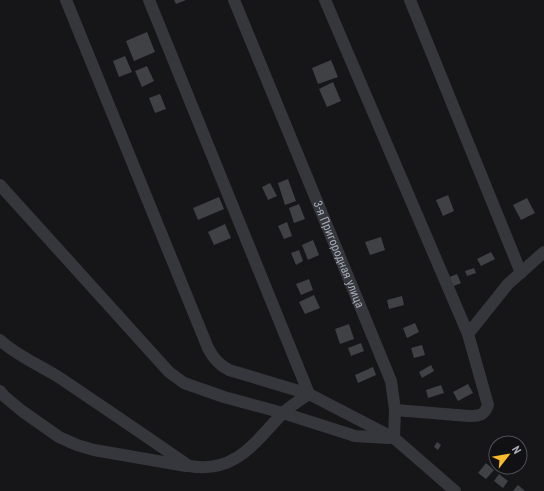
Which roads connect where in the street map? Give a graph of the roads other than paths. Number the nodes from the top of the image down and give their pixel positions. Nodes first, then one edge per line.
1 (66, 0) edge
2 (149, 0) edge
3 (234, 0) edge
4 (325, 0) edge
5 (410, 0) edge
6 (0, 185) edge
7 (544, 252) edge
8 (521, 273) junction
9 (468, 334) junction
10 (0, 340) edge
11 (0, 391) edge
12 (309, 394) junction
13 (395, 410) junction
14 (283, 413) junction
15 (394, 438) junction
16 (189, 466) junction
17 (455, 491) edge

1 - 12 street
2 - 12 street
3 - 13 street, 3-я Пригородная улица
4 - 9 street
5 - 8 street
6 - 14 street
7 - 8 street
8 - 9 street
9 - 13 street
10 - 16 street
11 - 16 street
12 - 14 street
12 - 15 street
13 - 15 street, 3-я Пригородная улица
14 - 15 street
14 - 16 street
15 - 17 street

